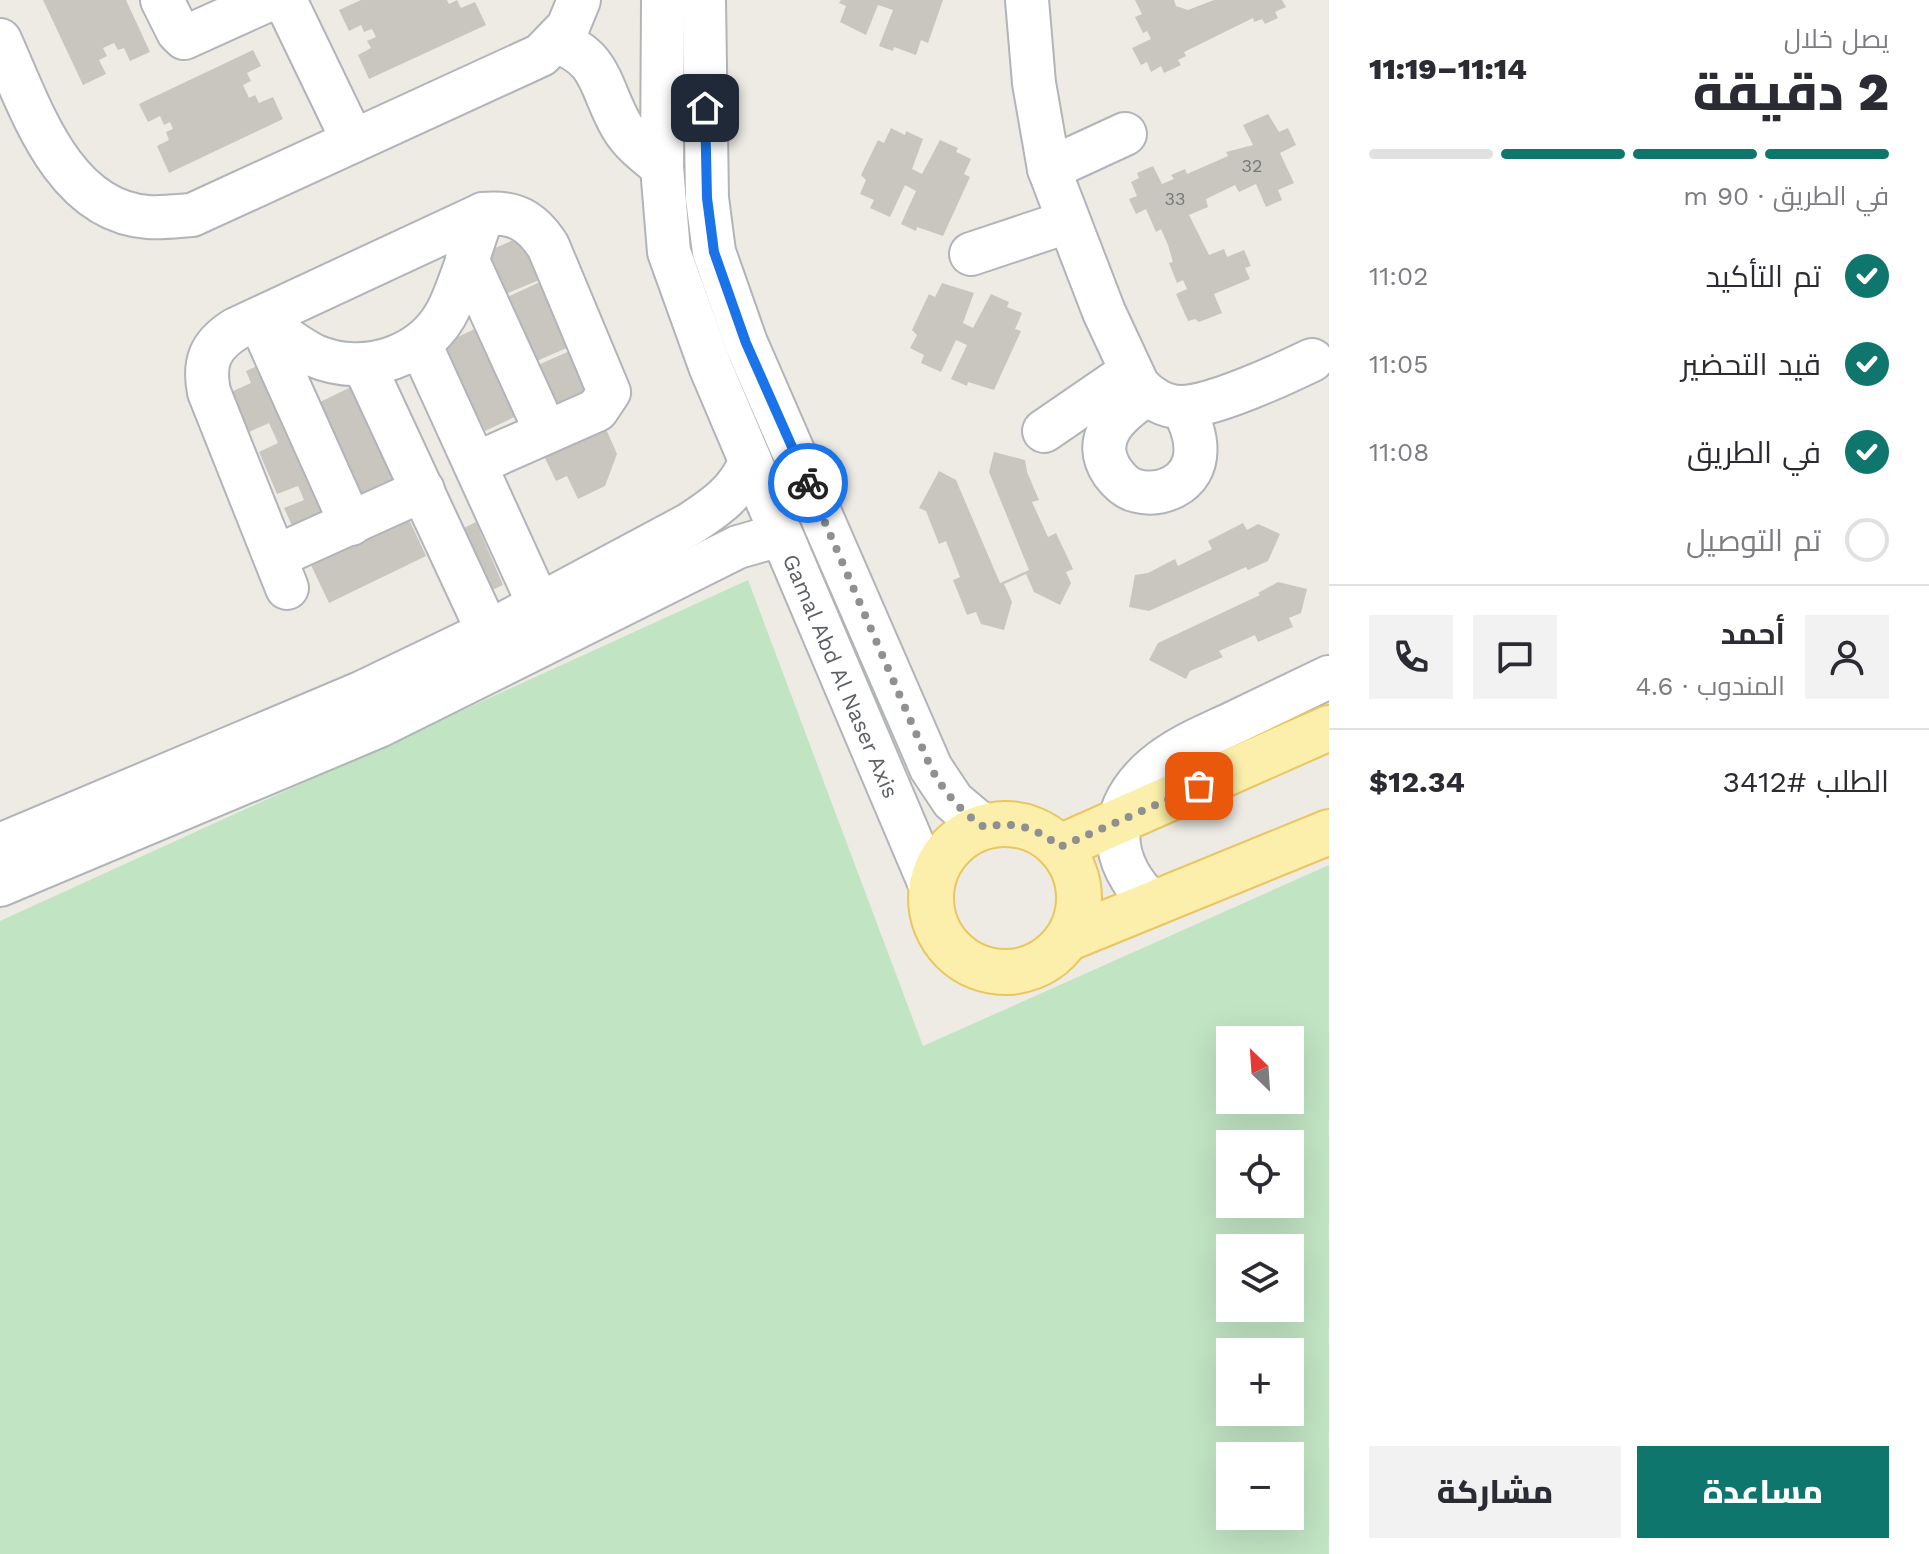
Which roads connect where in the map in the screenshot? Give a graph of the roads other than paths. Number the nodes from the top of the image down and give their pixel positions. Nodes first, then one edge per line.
1 (162, 0) edge
2 (268, 0) edge
3 (285, 0) edge
4 (663, 0) edge
5 (704, 0) edge
6 (1027, 0) edge
7 (577, 13) edge
8 (0, 40) edge
9 (1125, 134) dead end
10 (353, 141) junction
11 (662, 167) junction
12 (1049, 169) junction
13 (483, 214) junction
14 (1067, 222) junction
15 (971, 254) dead end
16 (467, 259) junction
17 (259, 319) junction
18 (420, 344) junction
19 (1312, 360) dead end
20 (364, 365) junction
21 (1153, 391) junction
22 (1044, 431) dead end
23 (546, 432) junction
24 (750, 462) junction
25 (475, 464) junction
26 (423, 490) junction
27 (351, 524) junction
28 (783, 540) junction
29 (539, 605) junction
30 (488, 632) junction
31 (1329, 677) edge
32 (1329, 728) edge
33 (1118, 822) junction
34 (984, 827) junction
35 (1329, 832) edge
36 (0, 845) edge
37 (1060, 847) junction
38 (0, 885) edge
39 (931, 887) junction
40 (1153, 904) junction
41 (1067, 939) junction

1 - 2 street
3 - 10 street
4 - 11 street, Gamal Abd Al Naser Axis
5 - 34 street, Gamal Abd Al Naser Axis
6 - 12 street
7 - 10 street
7 - 11 street
8 - 10 street
9 - 12 street
11 - 24 street, Gamal Abd Al Naser Axis
12 - 14 street
13 - 16 street
13 - 17 street
13 - 23 street
14 - 15 street
14 - 21 street
16 - 18 street
16 - 23 street
17 - 20 street
17 - 27 street
17 - 27 street
18 - 20 street
18 - 25 street
19 - 21 street
20 - 26 street
21 - 22 street
23 - 25 street
24 - 28 street, Gamal Abd Al Naser Axis
24 - 29 street
25 - 29 street
26 - 27 street
26 - 30 street
28 - 38 street
28 - 39 street, Gamal Abd Al Naser Axis
29 - 30 street
30 - 36 street
31 - 33 street
32 - 33 main road
33 - 37 main road
33 - 40 street
34 - 37 main road
34 - 39 main road
35 - 40 main road
37 - 41 main road
39 - 41 main road
40 - 41 main road

